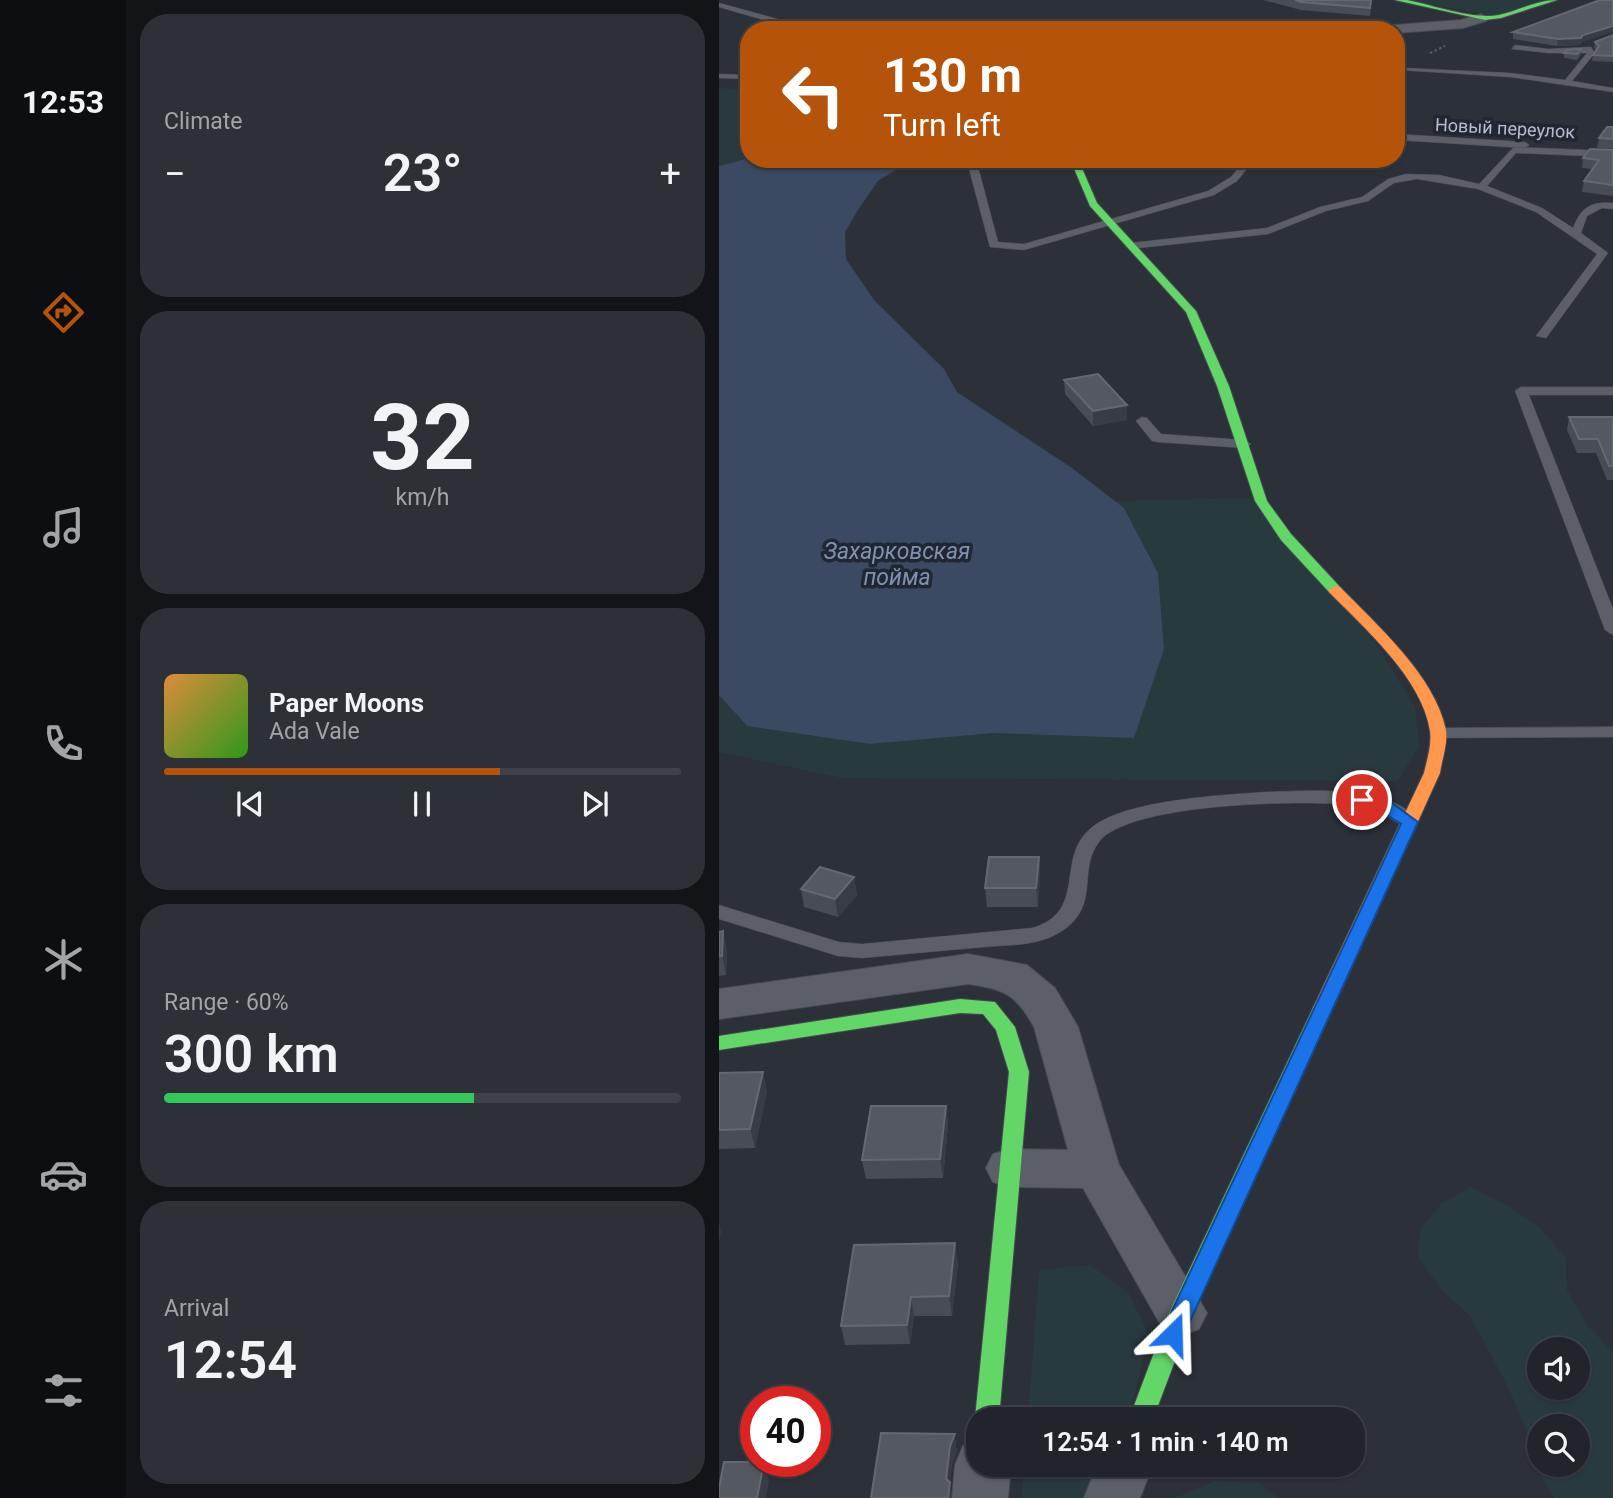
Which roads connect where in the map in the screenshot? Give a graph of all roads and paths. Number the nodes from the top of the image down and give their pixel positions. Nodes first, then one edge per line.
1 (1398, 0) edge
2 (1554, 0) edge
3 (719, 2) edge
4 (1481, 18) junction
5 (779, 21) edge
6 (1405, 28) edge
7 (1515, 47) dead end
8 (1405, 70) edge
9 (719, 76) edge
10 (740, 77) edge
11 (1567, 83) junction
12 (1613, 90) edge
13 (1405, 138) edge
14 (1613, 152) edge
15 (974, 168) edge
16 (1078, 168) edge
17 (1243, 168) edge
18 (1481, 187) junction
19 (1613, 206) edge
20 (1109, 223) junction
21 (1576, 233) junction
22 (1130, 246) junction
23 (1541, 335) dead end
24 (1613, 391) edge
25 (1142, 421) dead end
26 (1244, 444) junction
27 (1613, 630) edge
28 (1439, 733) junction
29 (1613, 733) edge
30 (1410, 822) junction
31 (719, 912) edge
32 (719, 1004) edge
33 (719, 1043) edge
34 (1010, 1167) junction
35 (1097, 1169) junction
36 (1181, 1313) junction
37 (988, 1407) edge
38 (1146, 1407) edge
39 (982, 1477) edge
40 (1120, 1477) edge
41 (980, 1498) edge
42 (1112, 1498) edge

1 - 4 street
2 - 4 street
3 - 5 lane
4 - 6 street
7 - 11 lane
8 - 11 lane
9 - 10 lane
11 - 12 lane
13 - 14 lane, Новый переулок
14 - 18 lane
15 - 20 lane
16 - 20 street
17 - 20 lane
18 - 21 lane
18 - 22 lane
19 - 21 lane
20 - 22 street
21 - 23 lane
22 - 26 street
24 - 27 lane
25 - 26 lane
26 - 28 street
28 - 29 lane
28 - 30 street
30 - 31 lane
30 - 36 street
32 - 35 street
33 - 34 street
34 - 35 street
34 - 37 street
35 - 36 street
36 - 38 street
39 - 41 street
40 - 42 street

